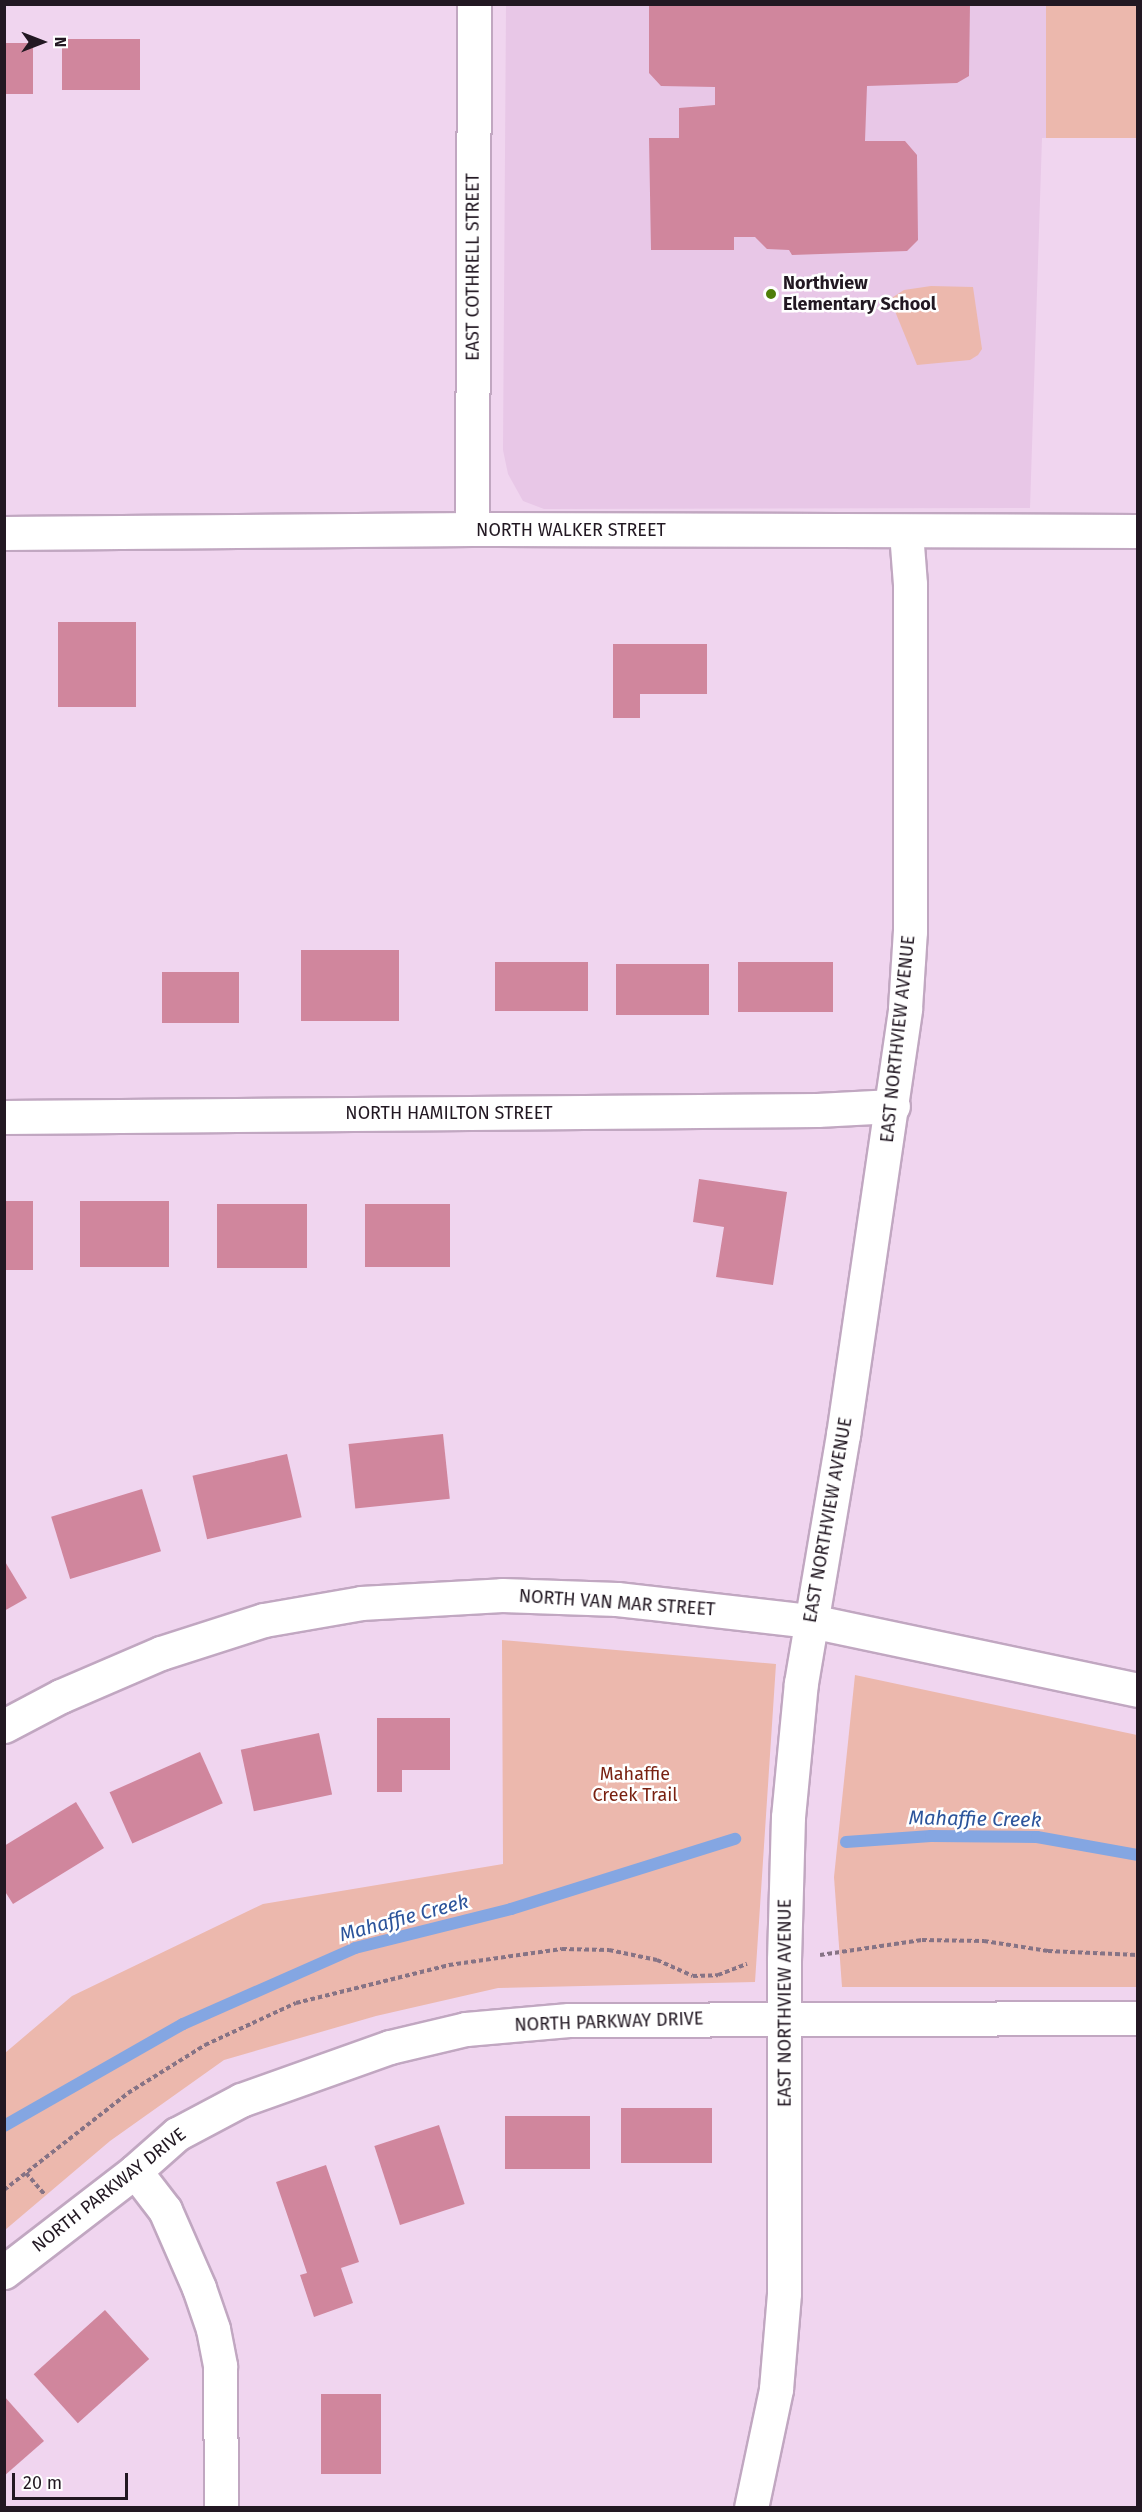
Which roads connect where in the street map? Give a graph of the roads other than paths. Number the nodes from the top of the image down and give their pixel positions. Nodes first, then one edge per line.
1 (474, 4) edge
2 (472, 529) junction
3 (1137, 531) edge
4 (906, 532) junction
5 (4, 533) edge
6 (893, 1106) junction
7 (4, 1117) edge
8 (811, 1621) junction
9 (1137, 1690) edge
10 (4, 1726) edge
11 (784, 2018) junction
12 (1137, 2018) edge
13 (135, 2171) junction
14 (4, 2272) edge
15 (221, 2508) edge
16 (751, 2508) edge

1 - 2 street, EAST COTHRELL STREET
2 - 4 street, NORTH WALKER STREET
2 - 5 street, NORTH WALKER STREET
3 - 4 street, NORTH WALKER STREET
4 - 6 street, EAST NORTHVIEW AVENUE
6 - 7 street, NORTH HAMILTON STREET
6 - 8 street, EAST NORTHVIEW AVENUE
8 - 9 street, NORTH VAN MAR STREET
8 - 10 street, NORTH VAN MAR STREET
8 - 11 street, EAST NORTHVIEW AVENUE
11 - 12 street, NORTH PARKWAY DRIVE
11 - 13 street, NORTH PARKWAY DRIVE
11 - 16 street, EAST NORTHVIEW AVENUE
13 - 14 street, NORTH PARKWAY DRIVE
13 - 15 street

